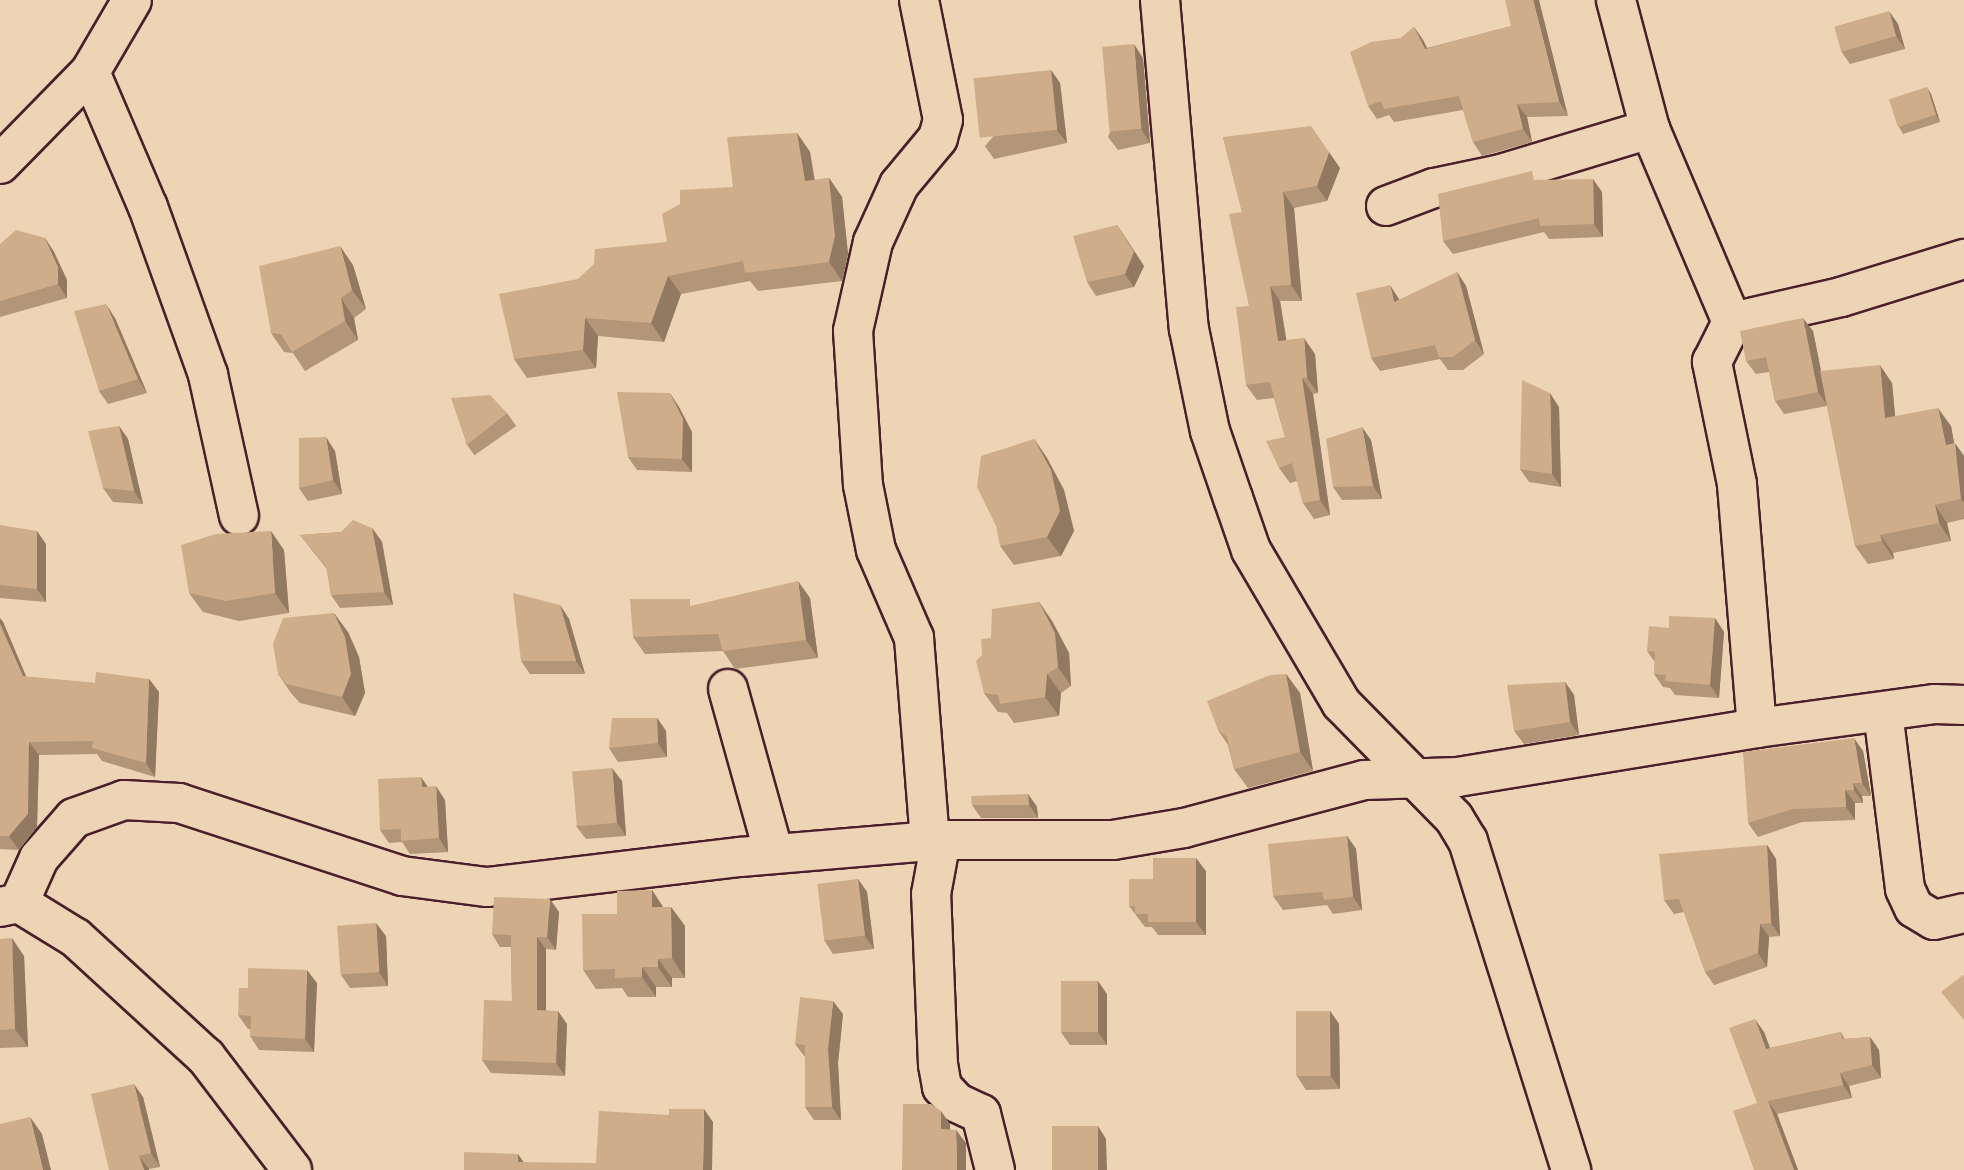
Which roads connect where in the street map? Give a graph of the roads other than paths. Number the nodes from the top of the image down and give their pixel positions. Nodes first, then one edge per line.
1 (132, 0) edge
2 (919, 0) edge
3 (1160, 0) edge
4 (1616, 0) edge
5 (90, 72) junction
6 (1650, 129) junction
7 (0, 164) edge
8 (1386, 206) dead end
9 (1964, 260) edge
10 (1732, 321) junction
11 (239, 516) dead end
12 (729, 689) dead end
13 (1964, 705) edge
14 (1883, 712) junction
15 (1757, 728) junction
16 (1411, 779) junction
17 (935, 840) junction
18 (774, 854) junction
19 (9, 905) edge
20 (1964, 914) edge
21 (292, 1170) edge
22 (995, 1170) edge
23 (1571, 1170) edge

1 - 5 street
2 - 17 street
3 - 16 street
4 - 6 street
5 - 7 street
5 - 11 street
6 - 8 street
6 - 10 street
9 - 10 street
10 - 15 street
12 - 18 street
13 - 14 street
14 - 15 street
14 - 20 street
15 - 16 street
16 - 17 street
16 - 23 street
17 - 18 street
17 - 22 street
18 - 19 street
19 - 21 street

